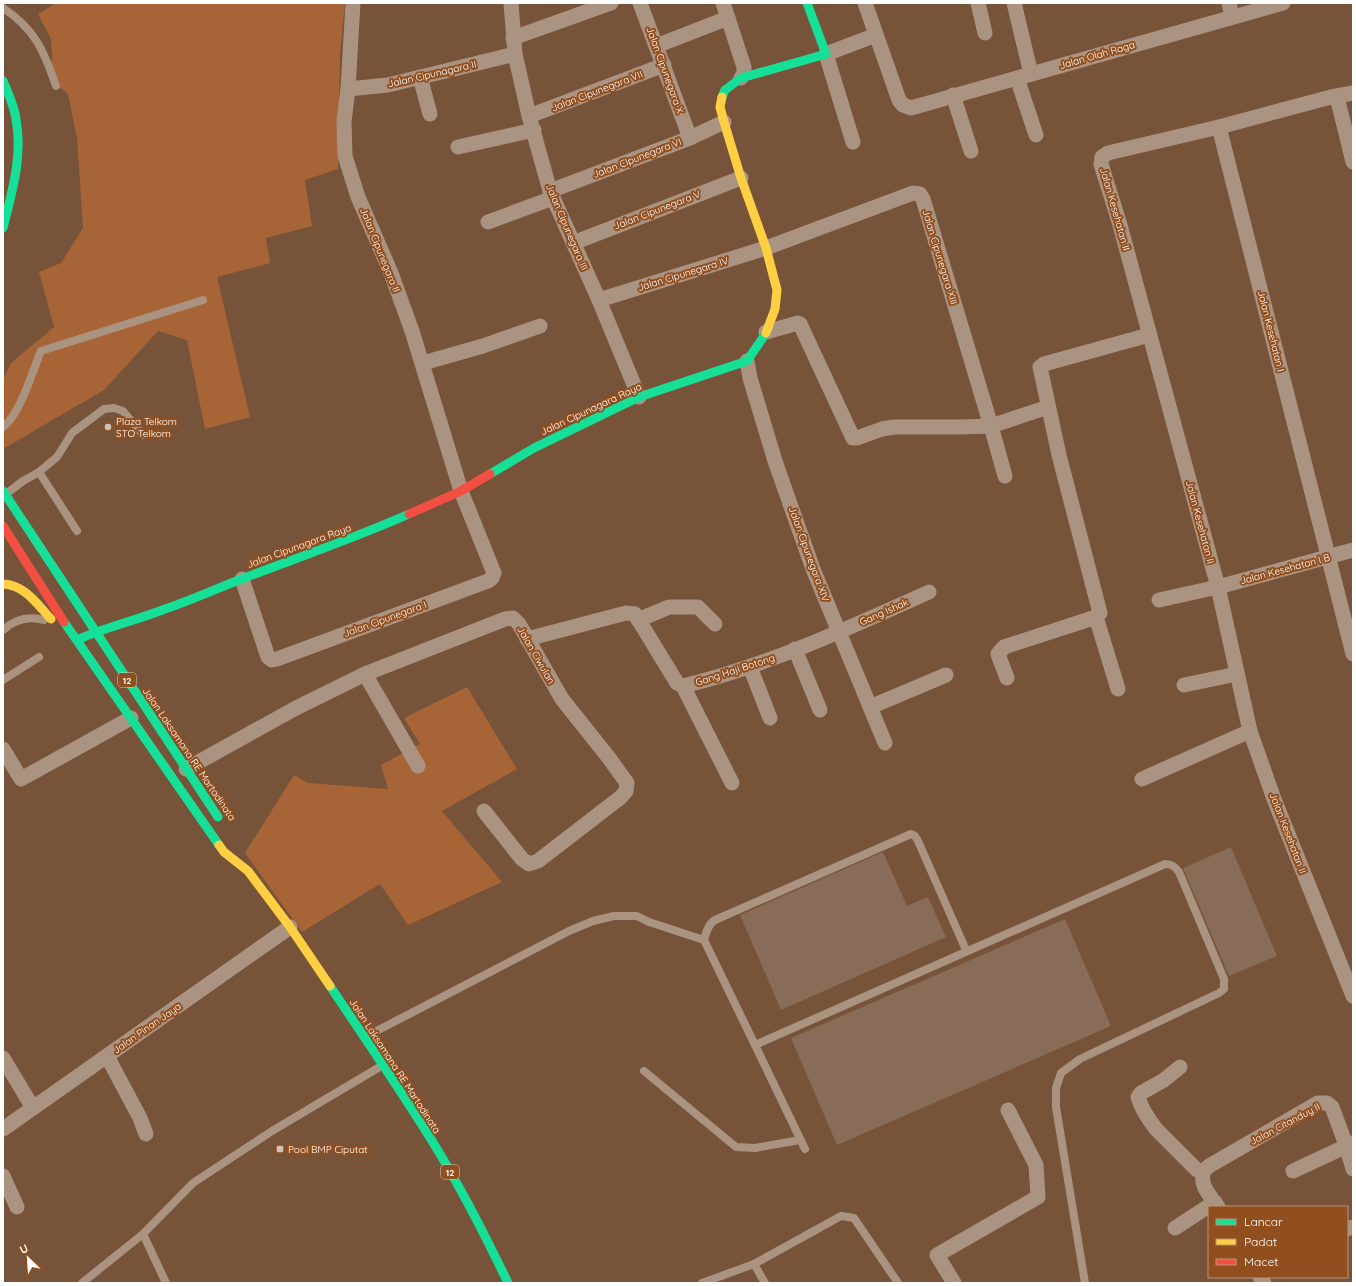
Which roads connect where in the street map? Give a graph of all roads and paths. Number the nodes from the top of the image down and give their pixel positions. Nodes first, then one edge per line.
1 (353, 3) edge
2 (511, 3) edge
3 (611, 3) edge
4 (640, 3) edge
5 (723, 3) edge
6 (807, 3) edge
7 (865, 3) edge
8 (978, 3) edge
9 (1283, 3) edge
10 (1016, 4) edge
11 (3, 8) edge
12 (1230, 10) edge
13 (728, 18) junction
14 (985, 33) dead end
15 (876, 35) junction
16 (513, 38) junction
17 (656, 46) junction
18 (515, 54) junction
19 (826, 54) junction
20 (664, 66) junction
21 (1031, 74) junction
22 (420, 77) junction
23 (741, 78) junction
24 (1017, 78) junction
25 (3, 81) edge
26 (56, 86) dead end
27 (348, 89) junction
28 (1353, 93) edge
29 (953, 95) junction
30 (1337, 97) junction
31 (430, 114) dead end
32 (529, 116) junction
33 (724, 122) junction
34 (1219, 127) junction
35 (534, 130) junction
36 (1036, 135) dead end
37 (690, 138) junction
38 (853, 142) dead end
39 (458, 147) dead end
40 (971, 152) dead end
41 (1353, 162) edge
42 (741, 178) junction
43 (552, 194) junction
44 (488, 222) dead end
45 (3, 228) edge
46 (573, 242) junction
47 (766, 248) junction
48 (203, 300) dead end
49 (599, 300) junction
50 (540, 326) dead end
51 (766, 332) junction
52 (1149, 335) junction
53 (747, 361) junction
54 (423, 363) junction
55 (639, 397) junction
56 (1048, 407) junction
57 (991, 426) junction
58 (3, 427) edge
59 (143, 435) dead end
60 (39, 472) junction
61 (1005, 476) dead end
62 (461, 491) junction
63 (4, 493) edge
64 (3, 526) edge
65 (76, 531) dead end
66 (1353, 550) edge
67 (1328, 557) junction
68 (242, 579) junction
69 (3, 584) edge
70 (1218, 587) junction
71 (929, 592) dead end
72 (1159, 600) dead end
73 (1096, 617) junction
74 (638, 620) junction
75 (53, 622) junction
76 (715, 624) dead end
77 (3, 630) edge
78 (96, 632) junction
79 (840, 632) junction
80 (527, 639) junction
81 (76, 640) junction
82 (795, 649) junction
83 (1353, 654) edge
84 (39, 657) dead end
85 (750, 667) junction
86 (365, 674) junction
87 (1237, 674) junction
88 (946, 675) dead end
89 (1007, 678) dead end
90 (3, 680) edge
91 (1184, 685) dead end
92 (683, 686) junction
93 (1118, 689) dead end
94 (870, 707) junction
95 (820, 710) dead end
96 (130, 718) junction
97 (770, 718) dead end
98 (1250, 731) junction
99 (885, 743) dead end
100 (3, 750) edge
101 (418, 766) dead end
102 (186, 769) junction
103 (1142, 779) dead end
104 (732, 783) dead end
105 (484, 811) dead end
106 (225, 827) dead end
107 (240, 852) dead end
108 (248, 871) junction
109 (290, 927) junction
110 (704, 940) junction
111 (966, 950) junction
112 (1353, 996) edge
113 (364, 1037) junction
114 (755, 1045) junction
115 (107, 1056) junction
116 (3, 1058) edge
117 (383, 1065) junction
118 (1180, 1067) dead end
119 (644, 1071) dead end
120 (33, 1108) junction
121 (1008, 1110) dead end
122 (3, 1129) edge
123 (146, 1134) dead end
124 (800, 1140) junction
125 (1350, 1144) edge
126 (805, 1150) dead end
127 (1353, 1169) edge
128 (1293, 1171) dead end
129 (1203, 1172) junction
130 (3, 1176) edge
131 (1216, 1205) edge
132 (18, 1207) dead end
133 (1208, 1209) edge
134 (1175, 1228) dead end
135 (143, 1234) junction
136 (754, 1264) junction
137 (82, 1283) edge
138 (166, 1283) edge
139 (508, 1283) edge
140 (702, 1283) edge
141 (765, 1283) edge
142 (898, 1283) edge
143 (954, 1283) edge
144 (1085, 1283) edge

1 - 27 street, Jalan Cipunegara II
2 - 16 street, Jalan Cipunegara III
3 - 16 street
4 - 17 street, Jalan Cipunegara X
5 - 13 street
6 - 19 main road
7 - 15 street
8 - 14 street
9 - 12 street, Jalan Olah Raga
10 - 21 street
11 - 26 lane
12 - 21 street, Jalan Olah Raga
13 - 17 street
13 - 23 street
15 - 19 street
15 - 29 street, Jalan Olah Raga
16 - 18 street, Jalan Cipunegara III
17 - 20 street, Jalan Cipunegara X
18 - 22 street, Jalan Cipunagara II
18 - 32 street, Jalan Cipunegara III
19 - 23 main road
19 - 38 street
20 - 32 street, Jalan Cipunegara VII
20 - 37 street, Jalan Cipunegara X
21 - 24 street, Jalan Olah Raga
22 - 27 street, Jalan Cipunagara II
22 - 31 street
23 - 33 main road
24 - 29 street, Jalan Olah Raga
24 - 36 street
25 - 45 main road
27 - 54 street, Jalan Cipunegara II
28 - 30 street
29 - 40 street
30 - 34 street
30 - 41 street
32 - 35 street, Jalan Cipunegara III
33 - 37 street, Jalan Cipunegara VI
33 - 42 main road
34 - 52 street, Jalan Kesehatan II
34 - 67 street, Jalan Kesehatan I
35 - 39 street
35 - 43 street, Jalan Cipunegara III
37 - 43 street, Jalan Cipunegara VI
42 - 46 street, Jalan Cipunegara V
42 - 47 main road
43 - 44 street, Jalan Cipunegara VI
43 - 46 street, Jalan Cipunegara III
46 - 49 street, Jalan Cipunegara III
47 - 49 street, Jalan Cipunegara IV
47 - 51 main road
47 - 57 street, Jalan Cipunegara XIII
48 - 58 lane
49 - 55 street, Jalan Cipunegara III
50 - 54 street
51 - 53 main road
51 - 57 street
52 - 56 street
52 - 70 street, Jalan Kesehatan II
53 - 55 main road, Jalan Cipunagara Raya
53 - 79 street, Jalan Cipunegara XIV
54 - 62 street, Jalan Cipunegara II
55 - 62 main road, Jalan Cipunagara Raya
56 - 57 street
56 - 73 street
57 - 61 street, Jalan Cipunegara XIII
59 - 60 lane
60 - 63 lane
60 - 65 lane
62 - 68 main road, Jalan Cipunagara Raya
62 - 68 street, Jalan Cipunegara I
63 - 78 main road, Jalan Laksamana RE Martadinata / 12
64 - 81 main road, Jalan Laksamana RE Martadinata / 12
66 - 67 street, Jalan Kesehatan I B
67 - 70 street, Jalan Kesehatan I B
67 - 83 street, Jalan Kesehatan I
68 - 78 main road, Jalan Cipunagara Raya
69 - 75 main road
70 - 72 street, Jalan Kesehatan I B
70 - 87 street, Jalan Kesehatan II
71 - 79 street, Gang Ishak
73 - 89 street
73 - 93 street
74 - 76 street
74 - 80 street
74 - 92 street, Gang Haji Botong
75 - 77 lane
75 - 81 main road
78 - 81 main road, Jalan Cipunagara Raya
78 - 102 main road, Jalan Laksamana RE Martadinata / 12
79 - 82 street, Gang Haji Botong
79 - 94 street, Jalan Cipunegara XIV
80 - 86 street, Jalan Ciwulan
80 - 105 street, Jalan Ciwulan
81 - 96 main road, Jalan Laksamana RE Martadinata / 12
82 - 85 street, Gang Haji Botong
82 - 95 street
84 - 90 lane
85 - 92 street, Gang Haji Botong
85 - 97 street
86 - 101 street
86 - 102 street, Jalan Ciwulan
87 - 91 street
87 - 98 street, Jalan Kesehatan II
88 - 94 street
92 - 104 street
94 - 99 street, Jalan Cipunegara XIV
96 - 100 street
96 - 108 main road, Jalan Laksamana RE Martadinata / 12
98 - 103 street
98 - 112 street, Jalan Kesehatan II
102 - 106 main road, Jalan Laksamana RE Martadinata / 12
107 - 108 main road, Jalan Laksamana RE Martadinata / 12
108 - 109 main road, Jalan Laksamana RE Martadinata / 12
109 - 113 main road, Jalan Laksamana RE Martadinata / 12
109 - 115 street, Jalan Pinan Jaya
110 - 111 lane
110 - 113 lane
110 - 114 lane
111 - 114 lane
111 - 144 lane
113 - 117 main road, Jalan Laksamana RE Martadinata / 12
114 - 124 lane
115 - 120 street, Jalan Pinan Jaya
115 - 123 street
116 - 120 street
117 - 135 lane
117 - 139 main road, Jalan Laksamana RE Martadinata / 12
118 - 129 street
119 - 124 lane
120 - 122 street, Jalan Pinan Jaya
121 - 143 street
124 - 126 lane
125 - 127 street, Jalan Citanduy II
125 - 128 street
125 - 129 street, Jalan Citanduy II
129 - 131 street
130 - 132 street
133 - 134 street
135 - 137 lane
135 - 138 lane
136 - 140 lane
136 - 141 lane
136 - 142 lane

